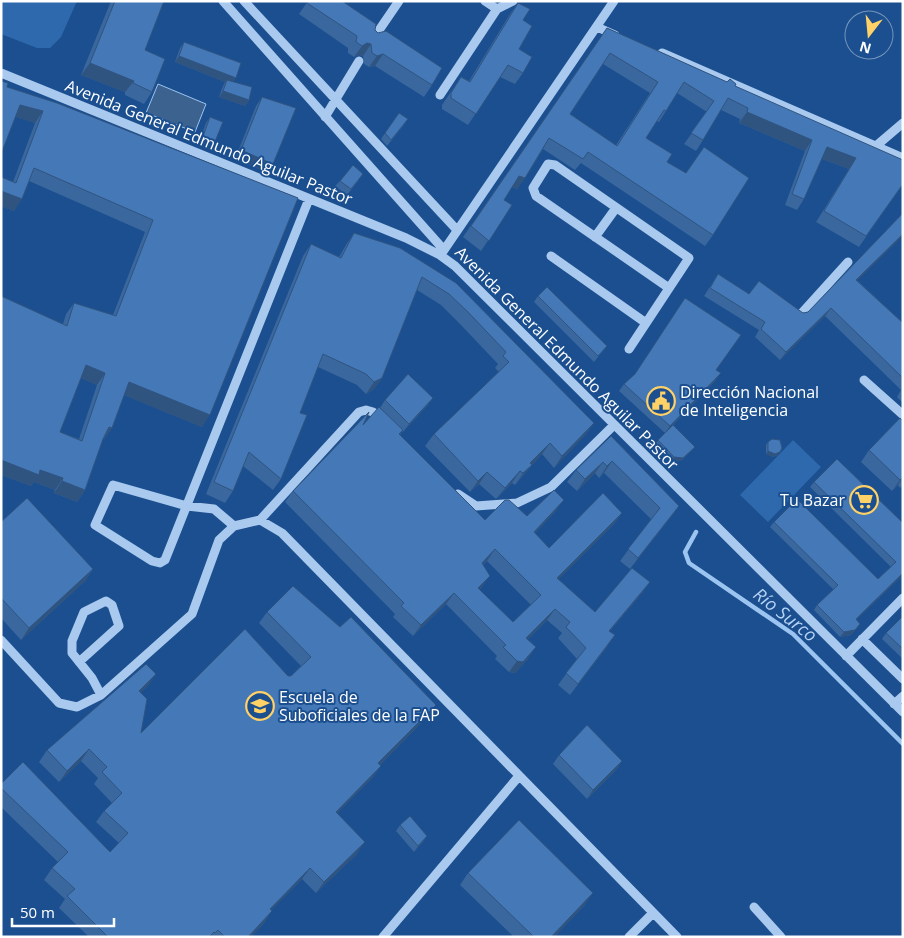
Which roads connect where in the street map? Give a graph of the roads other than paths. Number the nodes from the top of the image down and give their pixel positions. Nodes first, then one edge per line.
1 (223, 1) edge
2 (244, 1) edge
3 (399, 1) edge
4 (485, 1) edge
5 (513, 1) edge
6 (614, 1) edge
7 (497, 9) junction
8 (597, 27) junction
9 (624, 38) edge
10 (373, 39) edge
11 (652, 49) edge
12 (359, 61) dead end
13 (1, 73) edge
14 (440, 96) dead end
15 (336, 98) junction
16 (325, 117) junction
17 (903, 122) edge
18 (876, 146) junction
19 (902, 157) edge
20 (309, 199) junction
21 (616, 208) junction
22 (457, 230) junction
23 (595, 237) junction
24 (442, 252) junction
25 (551, 256) dead end
26 (848, 262) dead end
27 (669, 288) junction
28 (800, 315) edge
29 (646, 323) junction
30 (629, 349) dead end
31 (864, 380) dead end
32 (903, 415) edge
33 (614, 425) junction
34 (387, 426) edge
35 (450, 487) edge
36 (187, 506) junction
37 (260, 520) junction
38 (234, 526) junction
39 (903, 598) edge
40 (862, 639) junction
41 (1, 640) edge
42 (846, 656) junction
43 (79, 662) junction
44 (903, 678) edge
45 (101, 695) junction
46 (903, 696) edge
47 (894, 704) junction
48 (903, 712) edge
49 (519, 776) junction
50 (754, 907) dead end
51 (653, 913) junction
52 (383, 937) edge
53 (629, 937) edge
54 (677, 937) edge
55 (781, 937) edge

1 - 16 street
2 - 15 street
3 - 10 street
4 - 7 street
5 - 7 street
6 - 8 street
7 - 14 street
8 - 9 street
8 - 22 street
11 - 18 street
12 - 15 street
13 - 20 street, Avenida General Edmundo Aguilar Pastor
15 - 16 street
15 - 22 street
16 - 24 street
17 - 18 street
18 - 19 street
20 - 24 street, Avenida General Edmundo Aguilar Pastor
20 - 36 street
21 - 23 street
21 - 23 street
21 - 27 street
22 - 24 street
23 - 27 street
24 - 33 street, Avenida General Edmundo Aguilar Pastor
25 - 29 street
26 - 28 street
27 - 29 street
29 - 30 street
31 - 32 street
33 - 35 street
33 - 42 street, Avenida General Edmundo Aguilar Pastor
34 - 37 street
36 - 36 street
36 - 38 street
37 - 38 street
37 - 49 street
38 - 45 street
39 - 40 street
40 - 42 street
40 - 44 street
41 - 45 street
42 - 47 street, Avenida General Edmundo Aguilar Pastor
43 - 43 street
43 - 45 street
46 - 47 street
47 - 48 street, Avenida General Edmundo Aguilar Pastor
49 - 51 street
49 - 52 street
50 - 55 street
51 - 53 street
51 - 54 street

